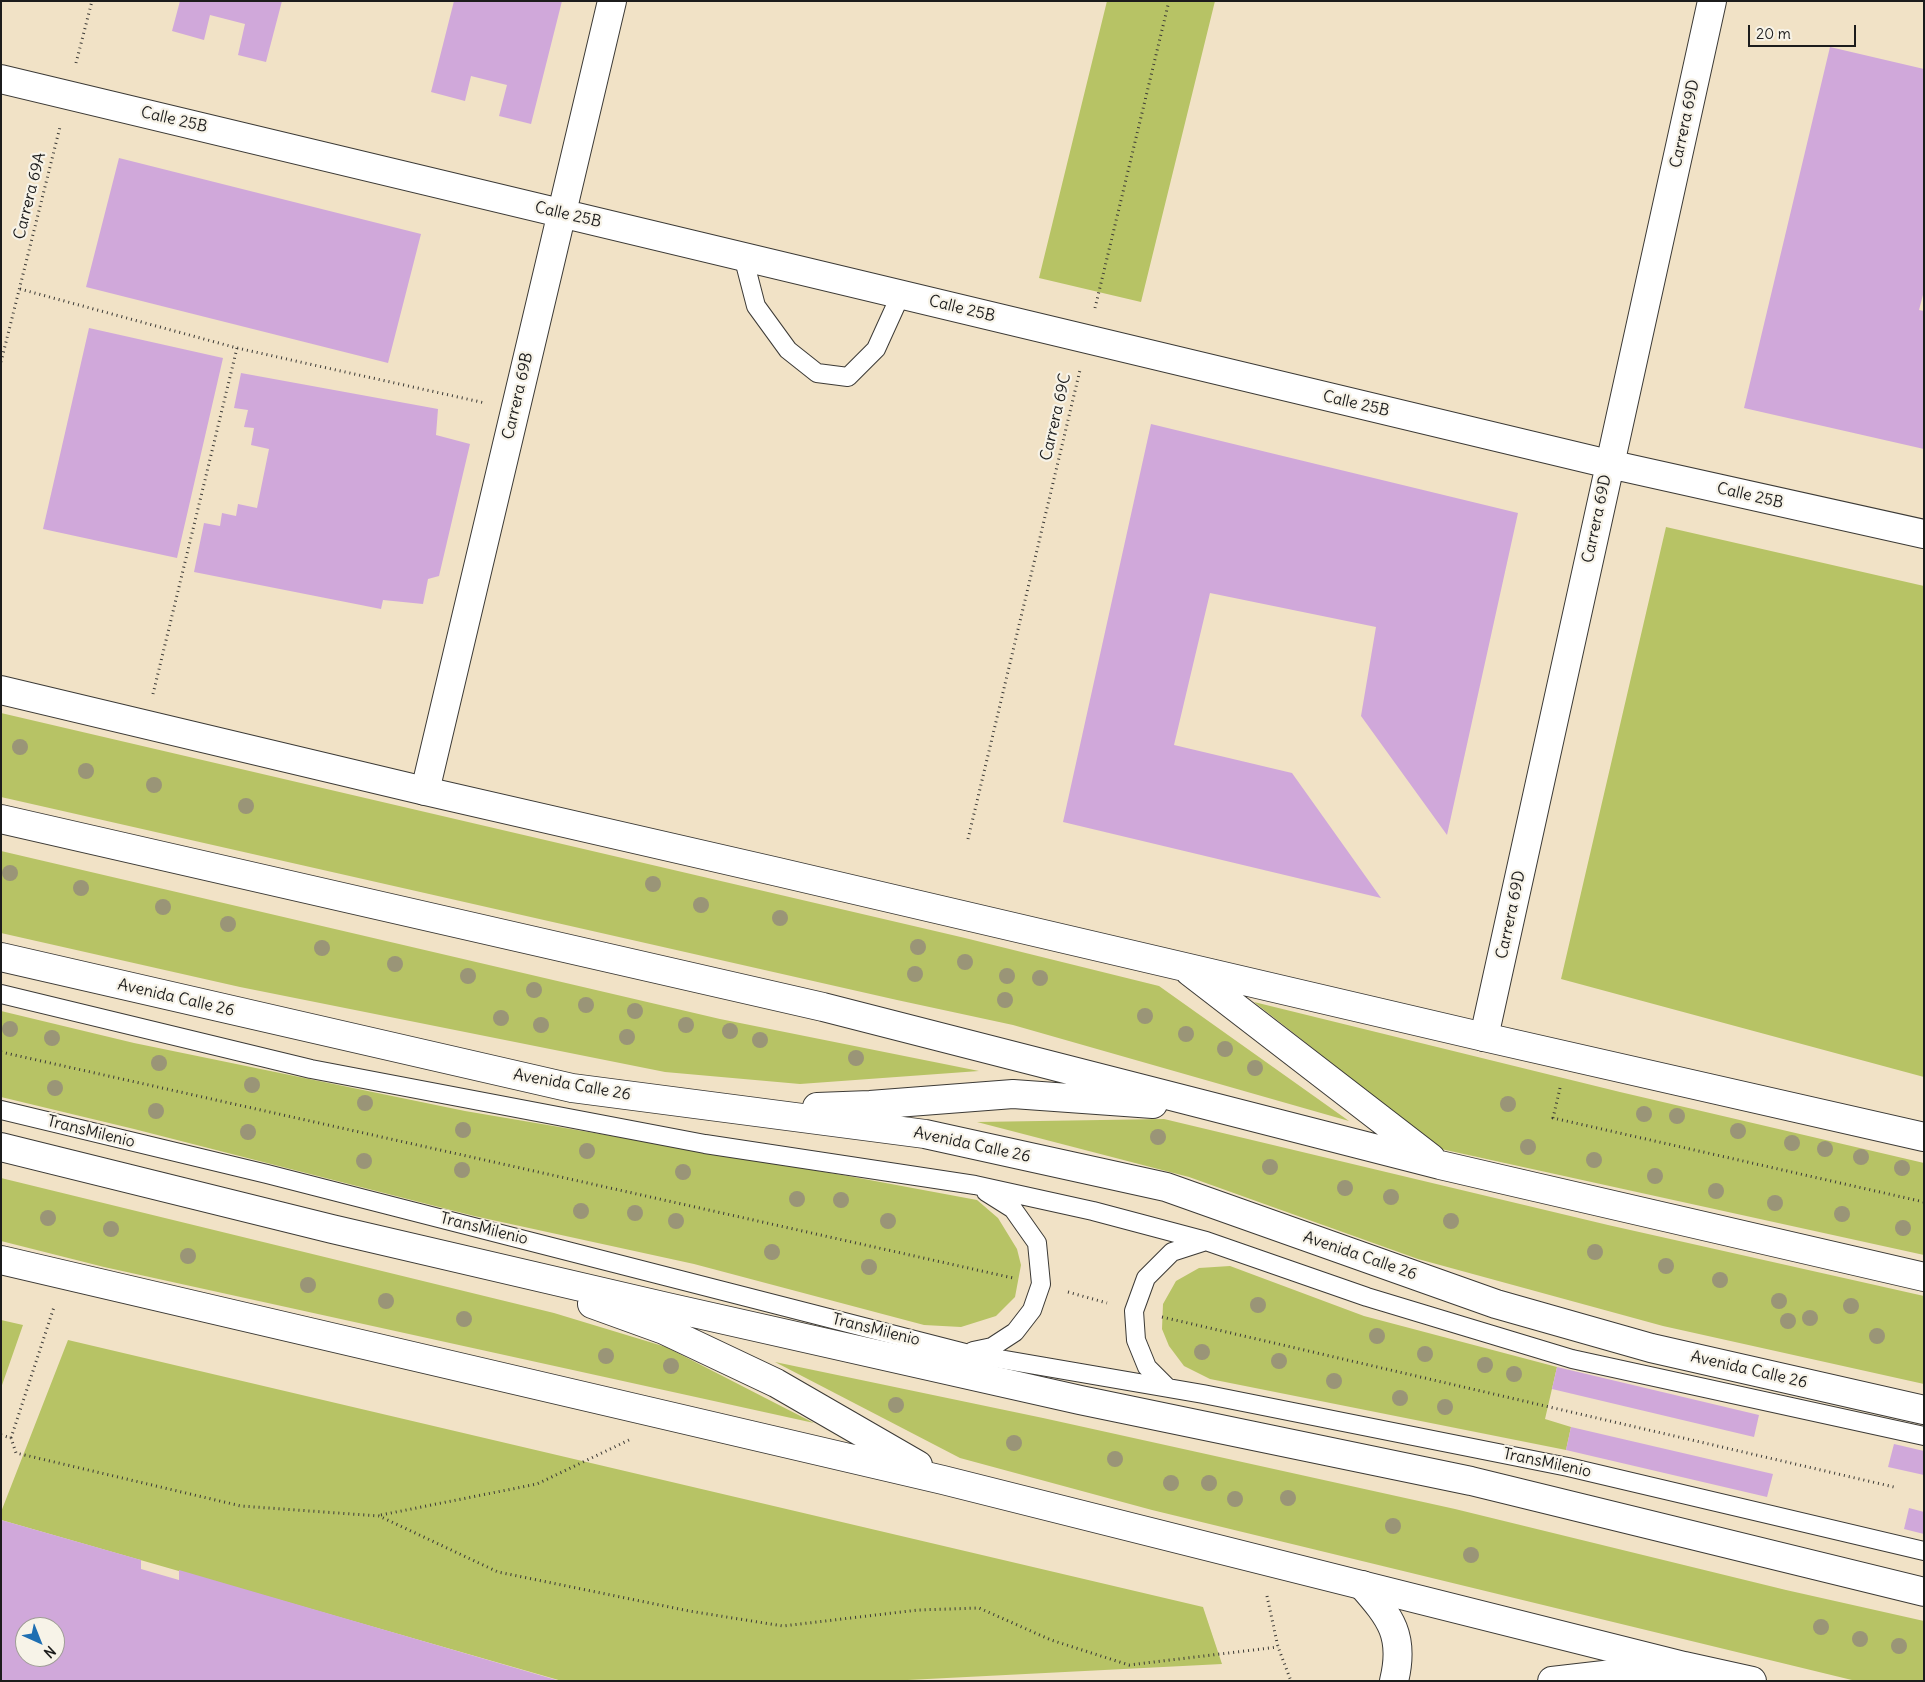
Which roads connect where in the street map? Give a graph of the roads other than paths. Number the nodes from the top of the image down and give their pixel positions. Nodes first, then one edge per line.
1 (612, 1) edge
2 (1712, 1) edge
3 (1, 79) edge
4 (560, 213) junction
5 (743, 256) junction
6 (901, 294) junction
7 (1609, 464) junction
8 (1924, 534) edge
9 (1, 690) edge
10 (425, 791) junction
11 (1, 819) edge
12 (1, 957) edge
13 (1182, 966) junction
14 (1, 994) edge
15 (1484, 1037) junction
16 (728, 1109) junction
17 (1224, 1109) junction
18 (1, 1110) edge
19 (1924, 1137) edge
20 (1, 1147) edge
21 (1440, 1165) junction
22 (975, 1186) junction
23 (1206, 1241) junction
24 (1, 1260) edge
25 (476, 1262) junction
26 (1924, 1277) edge
27 (965, 1352) junction
28 (1168, 1388) junction
29 (1924, 1410) edge
30 (1924, 1436) edge
31 (943, 1480) junction
32 (1924, 1551) edge
33 (1362, 1585) junction
34 (1924, 1592) edge
35 (1684, 1666) junction
36 (1394, 1681) edge
37 (1552, 1681) edge
38 (1752, 1681) edge

1 - 4 main road, Carrera 69B
2 - 7 main road, Carrera 69D
3 - 4 main road, Calle 25B
4 - 5 main road, Calle 25B
4 - 10 main road, Carrera 69B
5 - 6 main road, Calle 25B
5 - 6 lane
6 - 7 main road, Calle 25B
7 - 8 main road, Calle 25B
7 - 15 main road, Carrera 69D
9 - 10 main road
10 - 13 main road
11 - 17 main road
12 - 16 main road, Avenida Calle 26
13 - 15 main road
13 - 21 main road
14 - 22 lane, TransMilenio
15 - 19 main road
16 - 17 main road
16 - 29 main road, Avenida Calle 26
17 - 21 main road
18 - 27 lane, TransMilenio
20 - 25 main road
21 - 26 main road
22 - 23 lane, TransMilenio
22 - 27 lane, TransMilenio
23 - 28 lane
23 - 30 lane, TransMilenio
24 - 31 main road
25 - 31 main road
25 - 34 main road
27 - 28 lane, TransMilenio
28 - 32 lane, TransMilenio
31 - 33 main road
33 - 35 main road
33 - 36 main road
35 - 37 main road
35 - 38 main road

